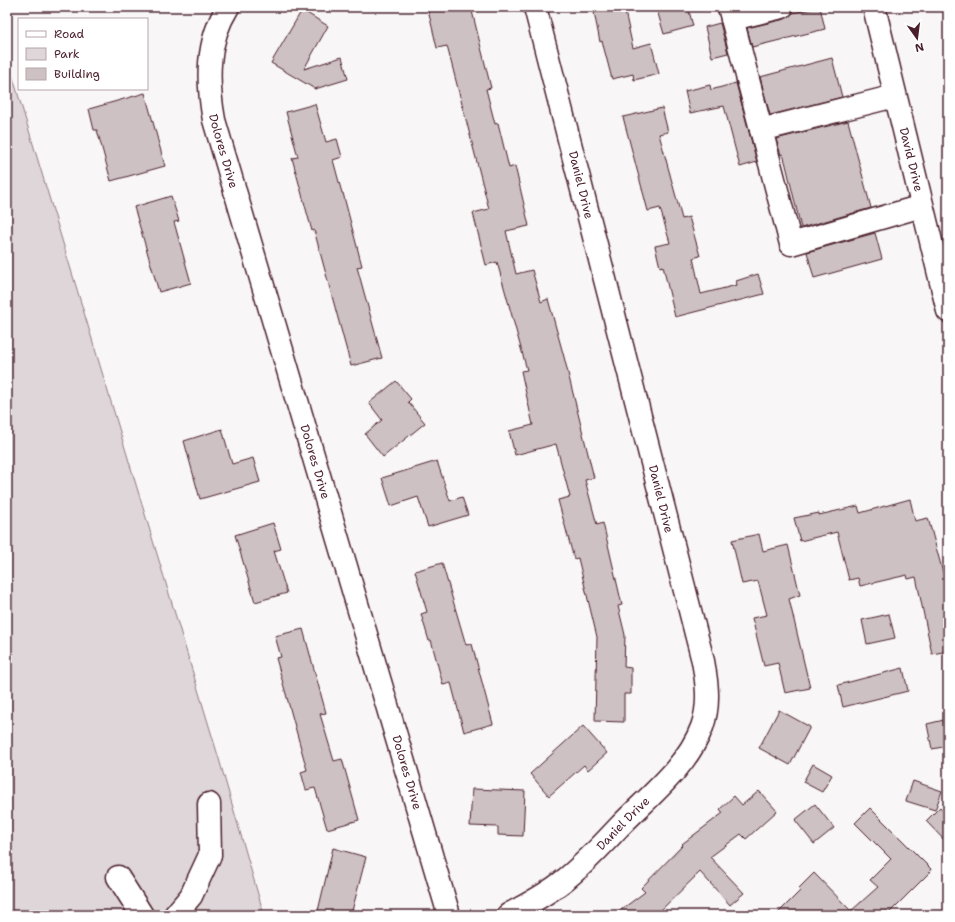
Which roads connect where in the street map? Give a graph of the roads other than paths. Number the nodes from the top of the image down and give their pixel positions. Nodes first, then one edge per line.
1 (228, 7) edge
2 (535, 7) edge
3 (782, 7) edge
4 (874, 7) edge
5 (731, 13) edge
6 (895, 96) junction
7 (761, 130) junction
8 (922, 206) junction
9 (948, 311) edge
10 (210, 804) dead end
11 (118, 877) dead end
12 (142, 915) edge
13 (175, 915) edge
14 (449, 915) edge
15 (508, 915) edge

1 - 14 street, Dolores Drive
2 - 15 street, Daniel Drive
3 - 5 street
4 - 6 street, David Drive
5 - 7 street
6 - 7 street
6 - 8 street, David Drive
7 - 8 street
8 - 9 street, David Drive
10 - 13 street
11 - 12 street

